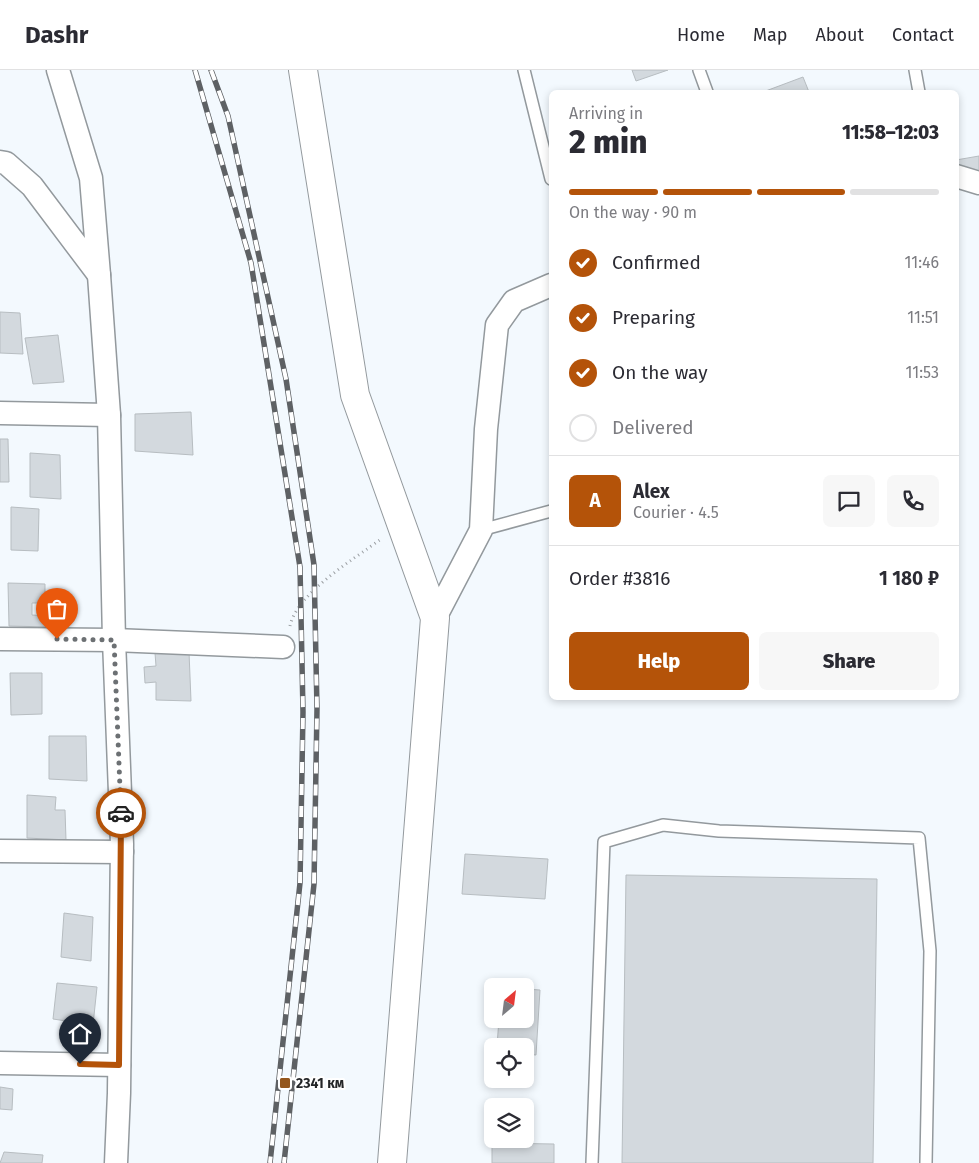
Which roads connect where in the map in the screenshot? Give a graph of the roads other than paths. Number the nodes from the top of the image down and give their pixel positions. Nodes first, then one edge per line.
1 (58, 70) edge
2 (304, 70) edge
3 (524, 70) edge
4 (699, 70) edge
5 (915, 70) edge
6 (706, 90) edge
7 (919, 90) edge
8 (0, 162) edge
9 (549, 171) edge
10 (959, 177) edge
11 (979, 183) edge
12 (99, 275) junction
13 (549, 286) edge
14 (0, 413) edge
15 (109, 415) junction
16 (549, 512) edge
17 (481, 530) junction
18 (435, 618) junction
19 (0, 639) edge
20 (114, 640) junction
21 (283, 647) road end
22 (0, 851) edge
23 (122, 852) junction
24 (0, 1062) edge
25 (119, 1065) junction
26 (116, 1163) edge
27 (392, 1163) edge
28 (592, 1163) edge
29 (926, 1163) edge

1 - 12 street
2 - 18 street
3 - 9 lane
4 - 6 lane
5 - 7 lane
8 - 12 street
10 - 11 street
12 - 15 street
13 - 17 street
14 - 15 street
15 - 20 street
16 - 17 lane
17 - 18 street
18 - 27 street
19 - 20 street
20 - 21 street
20 - 23 street
22 - 23 street
23 - 25 street
24 - 25 street
25 - 26 street
28 - 29 lane

